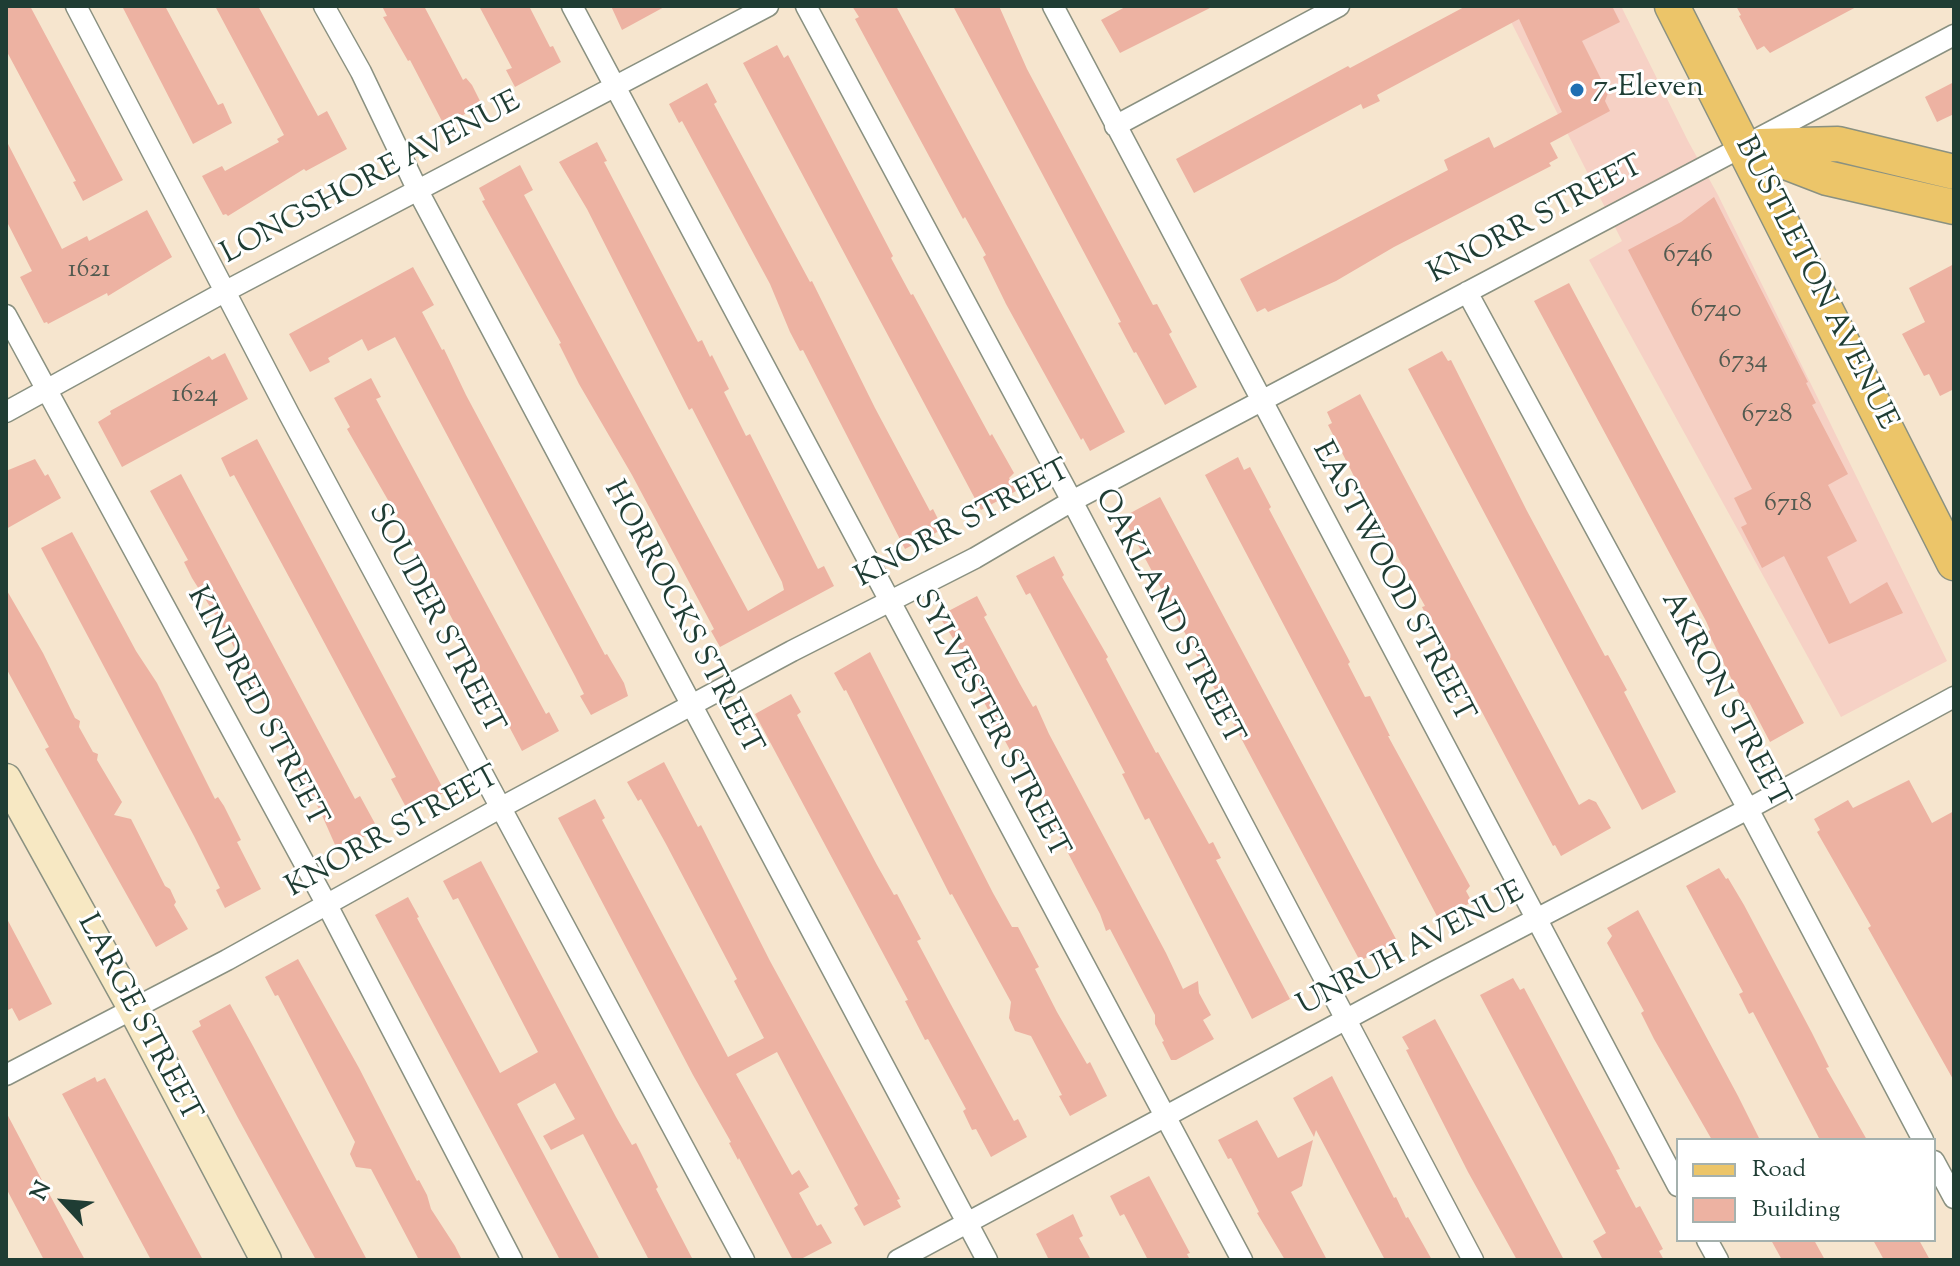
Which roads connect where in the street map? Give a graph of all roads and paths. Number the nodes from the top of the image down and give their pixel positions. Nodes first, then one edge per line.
1 (76, 6) edge
2 (324, 6) edge
3 (572, 6) edge
4 (768, 6) edge
5 (806, 6) edge
6 (1053, 6) edge
7 (1339, 6) edge
8 (1672, 6) edge
9 (1954, 35) edge
10 (615, 86) junction
11 (1115, 126) junction
12 (1744, 146) junction
13 (1954, 172) edge
14 (418, 191) junction
15 (1954, 207) edge
16 (226, 291) junction
17 (1467, 292) junction
18 (6, 315) edge
19 (48, 389) junction
20 (1262, 402) junction
21 (6, 412) edge
22 (1072, 501) junction
23 (1954, 563) edge
24 (889, 601) junction
25 (1954, 697) edge
26 (693, 705) junction
27 (6, 779) edge
28 (500, 808) junction
29 (1748, 809) junction
30 (327, 905) junction
31 (1535, 920) junction
32 (133, 1008) junction
33 (1344, 1021) junction
34 (6, 1075) edge
35 (1165, 1118) junction
36 (1922, 1138) edge
37 (1936, 1165) edge
38 (1676, 1182) edge
39 (1954, 1198) edge
40 (967, 1222) junction
41 (1708, 1242) edge
42 (266, 1260) edge
43 (512, 1260) edge
44 (744, 1260) edge
45 (898, 1260) edge
46 (987, 1260) edge
47 (1242, 1260) edge
48 (1473, 1260) edge
49 (1718, 1260) edge

1 - 16 street, SOUDER STREET
2 - 14 street, HORROCKS STREET
3 - 10 street, SYLVESTER STREET
4 - 10 street, LONGSHORE AVENUE
5 - 22 street, OAKLAND STREET
6 - 11 street, EASTWOOD STREET
7 - 11 street
8 - 12 main road, BUSTLETON AVENUE
9 - 12 street, KNORR STREET
10 - 14 street, LONGSHORE AVENUE
10 - 24 street, SYLVESTER STREET
11 - 20 street, EASTWOOD STREET
12 - 13 main road
12 - 15 main road
12 - 17 street, KNORR STREET
12 - 23 main road, BUSTLETON AVENUE
14 - 16 street, LONGSHORE AVENUE
14 - 26 street, HORROCKS STREET
16 - 19 street, LONGSHORE AVENUE
16 - 28 street, SOUDER STREET
17 - 20 street, KNORR STREET
17 - 29 street, AKRON STREET
18 - 19 street, KINDRED STREET
19 - 21 street, LONGSHORE AVENUE
19 - 30 street, KINDRED STREET
20 - 22 street, KNORR STREET
20 - 31 street, EASTWOOD STREET
22 - 24 street, KNORR STREET
22 - 33 street, OAKLAND STREET
24 - 26 street, KNORR STREET
24 - 35 street, SYLVESTER STREET
25 - 29 street, UNRUH AVENUE
26 - 28 street, KNORR STREET
26 - 40 street, HORROCKS STREET
27 - 32 street, LARGE STREET
28 - 30 street, KNORR STREET
28 - 44 street, SOUDER STREET
29 - 31 street, UNRUH AVENUE
29 - 36 street, AKRON STREET
30 - 32 street, KNORR STREET
30 - 43 street, KINDRED STREET
31 - 33 street, UNRUH AVENUE
31 - 38 street, EASTWOOD STREET
32 - 34 street, KNORR STREET
32 - 42 street, LARGE STREET
33 - 35 street, UNRUH AVENUE
33 - 48 street, OAKLAND STREET
35 - 40 street, UNRUH AVENUE
35 - 47 street, SYLVESTER STREET
37 - 39 street
40 - 45 street, UNRUH AVENUE
40 - 46 street, HORROCKS STREET
41 - 49 street

